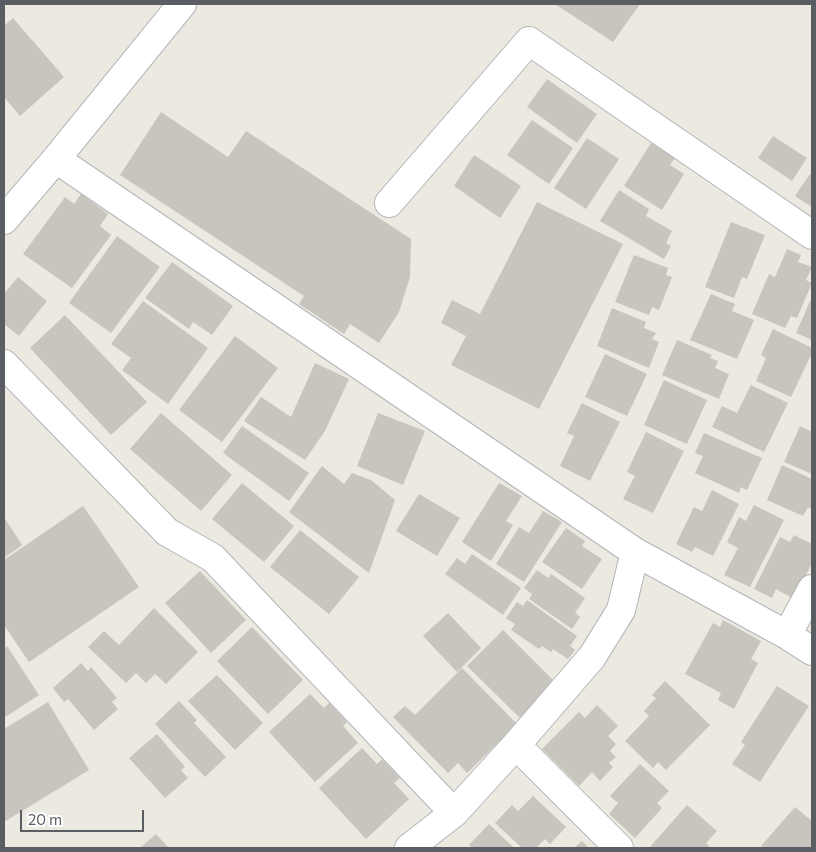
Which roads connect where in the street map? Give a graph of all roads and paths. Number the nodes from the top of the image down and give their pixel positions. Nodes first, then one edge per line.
1 (182, 4) edge
2 (56, 159) junction
3 (389, 203) dead end
4 (4, 220) edge
5 (812, 235) edge
6 (4, 364) edge
7 (635, 552) junction
8 (812, 589) edge
9 (787, 635) junction
10 (812, 651) edge
11 (516, 745) junction
12 (454, 813) junction
13 (411, 848) edge
14 (619, 848) edge

1 - 2 street
2 - 4 street
2 - 7 street
3 - 5 street
6 - 12 street
7 - 9 street
7 - 11 street
8 - 9 street
9 - 10 street
11 - 12 street
11 - 14 street
12 - 13 street

